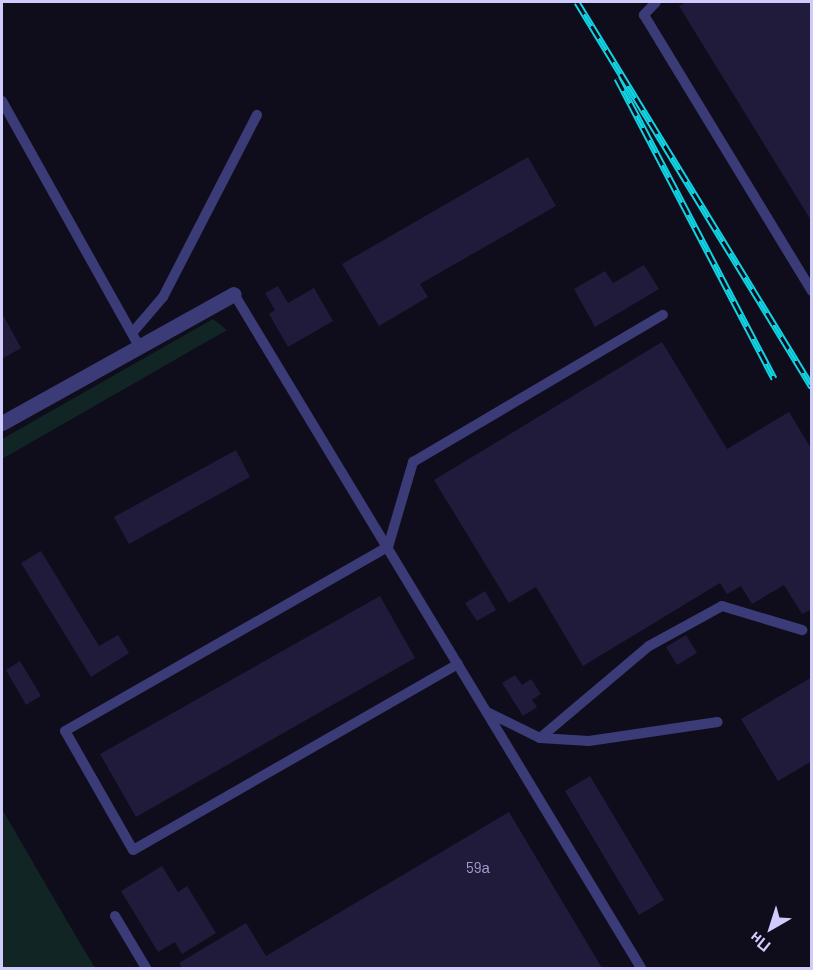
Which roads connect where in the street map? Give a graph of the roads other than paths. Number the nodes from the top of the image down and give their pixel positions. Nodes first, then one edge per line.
1 (656, 2) edge
2 (2, 100) edge
3 (257, 115) dead end
4 (812, 291) edge
5 (234, 294) joint
6 (663, 315) dead end
7 (136, 339) junction
8 (2, 423) edge
9 (387, 547) junction
10 (802, 630) dead end
11 (458, 664) junction
12 (487, 712) junction
13 (718, 722) dead end
14 (540, 738) junction
15 (115, 916) dead end
16 (146, 969) edge
17 (641, 969) edge

1 - 4 lane
2 - 7 lane
3 - 7 lane
5 - 7 street
5 - 9 lane
6 - 9 lane
7 - 8 street
9 - 11 lane
9 - 11 lane
10 - 14 lane
11 - 12 lane
12 - 14 lane
12 - 17 lane
13 - 14 lane
15 - 16 lane

